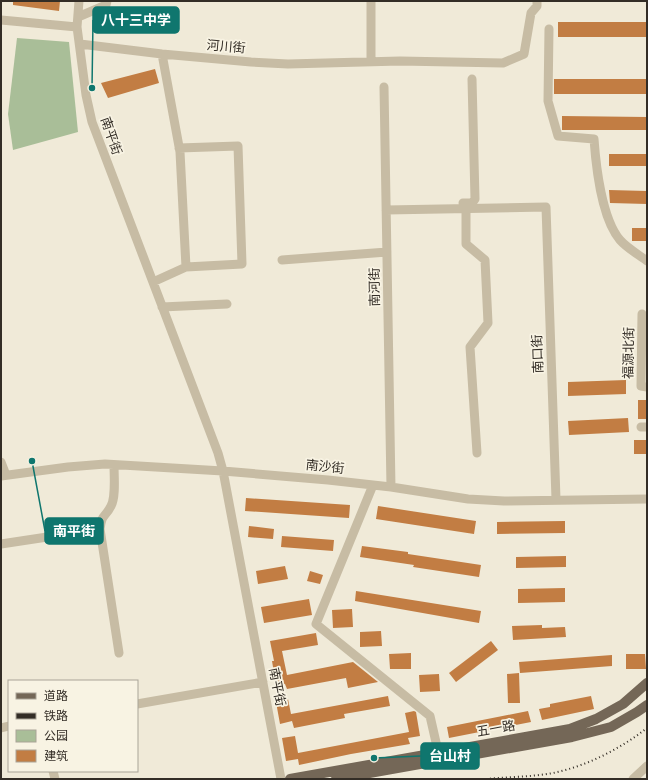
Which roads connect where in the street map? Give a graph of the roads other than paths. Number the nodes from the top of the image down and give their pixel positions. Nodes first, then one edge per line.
1 (79, 1) edge
2 (107, 1) edge
3 (371, 1) edge
4 (537, 1) edge
5 (78, 17) junction
6 (1, 20) edge
7 (77, 27) junction
8 (549, 29) dead end
9 (80, 44) junction
10 (162, 54) junction
11 (371, 61) junction
12 (472, 79) dead end
13 (384, 87) dead end
14 (179, 148) junction
15 (466, 208) junction
16 (427, 209) junction
17 (386, 210) junction
18 (387, 252) junction
19 (282, 260) dead end
20 (647, 261) edge
21 (186, 267) junction
22 (153, 282) junction
23 (227, 304) dead end
24 (162, 307) junction
25 (642, 314) dead end
26 (644, 355) edge
27 (647, 387) edge
28 (477, 453) dead end
29 (1, 462) edge
30 (114, 465) junction
31 (223, 471) junction
32 (4, 476) edge
33 (373, 485) junction
34 (391, 487) junction
35 (647, 498) edge
36 (556, 499) junction
37 (100, 529) junction
38 (1, 544) edge
39 (119, 653) dead end
40 (263, 682) junction
41 (647, 683) edge
42 (138, 704) edge
43 (647, 705) edge
44 (440, 757) junction
45 (647, 766) edge
46 (281, 779) edge
47 (290, 779) edge
48 (336, 779) edge
49 (633, 779) edge

1 - 5 street
2 - 5 street
3 - 11 street
4 - 11 street, 河川街
5 - 7 street
6 - 7 street
7 - 9 street, 南平街
8 - 20 street
9 - 10 street, 河川街
9 - 22 street, 南平街
10 - 11 street, 河川街
10 - 14 street
12 - 16 street
13 - 17 street, 南河街
14 - 21 street
14 - 21 street
15 - 16 street
15 - 28 street
15 - 36 street, 南口街
16 - 17 street
17 - 18 street, 南河街
18 - 19 street
18 - 34 street, 南河街
21 - 22 street
22 - 24 street, 南平街
23 - 24 street
24 - 31 street, 南平街
25 - 26 street, 福源北街
26 - 27 street, 福源北街
29 - 32 street
30 - 31 street, 南沙街
30 - 32 street, 南沙街
30 - 37 street
31 - 33 street, 南沙街
31 - 40 street, 南平街
33 - 34 street, 南沙街
33 - 44 street
34 - 36 street, 南沙街
35 - 36 street, 南沙街
37 - 38 street
37 - 39 street
40 - 42 street
40 - 46 street, 南平街
41 - 44 main road, 五一路
43 - 44 main road, 五一路
44 - 47 main road, 五一路
44 - 48 main road, 五一路
45 - 49 street

